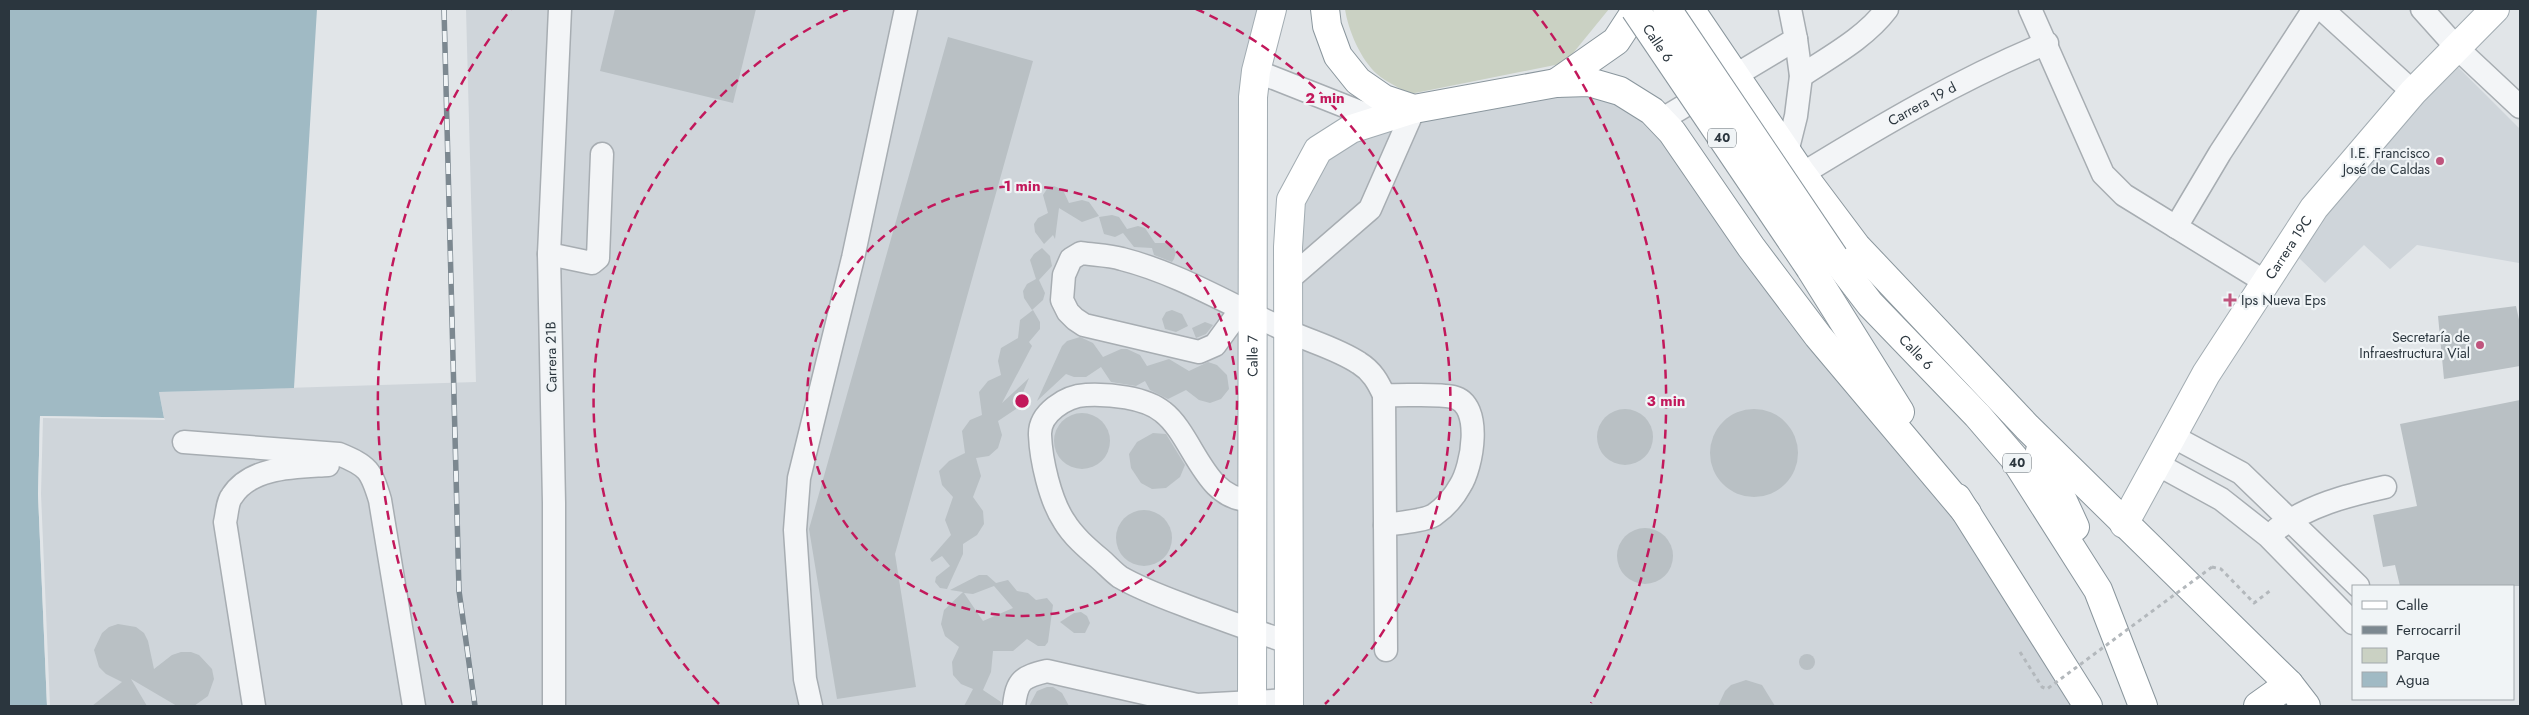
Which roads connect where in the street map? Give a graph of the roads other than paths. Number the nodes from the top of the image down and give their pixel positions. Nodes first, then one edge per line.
1 (560, 9) edge
2 (906, 9) edge
3 (1272, 9) edge
4 (1325, 9) edge
5 (1636, 9) edge
6 (1667, 9) edge
7 (1690, 9) edge
8 (1790, 9) edge
9 (1887, 9) edge
10 (2030, 9) edge
11 (2314, 9) edge
12 (2322, 9) edge
13 (2422, 9) edge
14 (2495, 9) edge
15 (1796, 39) junction
16 (2047, 43) junction
17 (2457, 48) junction
18 (1256, 71) junction
19 (1736, 75) junction
20 (1801, 76) junction
21 (1556, 83) junction
22 (2413, 92) junction
23 (2520, 107) edge
24 (1414, 108) junction
25 (1380, 120) junction
26 (1662, 120) junction
27 (602, 154) dead end
28 (1795, 163) junction
29 (2176, 227) junction
30 (549, 254) junction
31 (1822, 262) junction
32 (1288, 280) junction
33 (2267, 283) junction
34 (1247, 311) junction
35 (1288, 332) junction
36 (1384, 395) junction
37 (2027, 428) junction
38 (2172, 436) junction
39 (184, 442) dead end
40 (359, 462) junction
41 (2157, 464) junction
42 (2241, 473) junction
43 (2385, 487) dead end
44 (2221, 499) junction
45 (1252, 500) junction
46 (1967, 512) junction
47 (2289, 520) junction
48 (2124, 524) junction
49 (1385, 525) junction
50 (2268, 536) junction
51 (2357, 585) edge
52 (2098, 590) junction
53 (2352, 621) edge
54 (1252, 631) junction
55 (1289, 642) junction
56 (1386, 650) dead end
57 (2289, 684) junction
58 (1289, 703) edge
59 (1252, 704) edge
60 (1197, 705) edge
61 (254, 706) edge
62 (414, 706) edge
63 (554, 706) edge
64 (811, 706) edge
65 (1014, 706) edge
66 (2088, 706) edge
67 (2143, 706) edge
68 (2258, 706) edge
69 (2306, 706) edge

1 - 30 street, Carrera 21B
2 - 64 street
3 - 18 main road, Calle 7
4 - 24 main road
5 - 21 main road
5 - 31 main road, Calle 6 / 40, bridge
6 - 31 main road, Calle 6 / 40, bridge
7 - 19 main road
8 - 15 street
9 - 20 street
10 - 16 street
11 - 29 street
12 - 22 street
13 - 17 street
14 - 17 main road, Carrera 19C
15 - 19 street
15 - 20 street
16 - 28 street, Carrera 19 d
16 - 29 street
17 - 22 main road, Carrera 19C
17 - 23 street
18 - 25 street
18 - 34 main road, Calle 7
19 - 26 street
19 - 28 main road
20 - 28 street
21 - 24 main road
21 - 26 main road
22 - 33 main road, Carrera 19C
24 - 25 main road
24 - 32 street
25 - 32 main road
26 - 46 main road
27 - 30 street
28 - 37 main road
29 - 33 street
30 - 63 street, Carrera 21B
31 - 46 main road, Calle 6 / 40
31 - 52 main road, Calle 6 / 40
32 - 35 main road
33 - 38 main road, Carrera 19C
34 - 34 street
34 - 35 street
34 - 45 main road, Calle 7
35 - 36 street
35 - 55 main road
36 - 49 street
36 - 49 street
37 - 48 main road
37 - 52 main road
38 - 41 main road, Carrera 19C
38 - 42 street
39 - 40 street
40 - 61 street
40 - 62 street
41 - 44 street
41 - 48 main road, Carrera 19C
42 - 44 street
42 - 47 street
43 - 47 street
44 - 50 street
45 - 54 main road, Calle 7
45 - 54 street
46 - 66 main road, Calle 6 / 40
47 - 50 street
47 - 51 street
48 - 57 main road
49 - 56 street
50 - 53 street
52 - 67 main road, Calle 6 / 40
54 - 55 street
54 - 59 main road, Calle 7
55 - 58 main road
57 - 68 main road
57 - 69 main road
58 - 59 street
59 - 60 street
60 - 65 street

